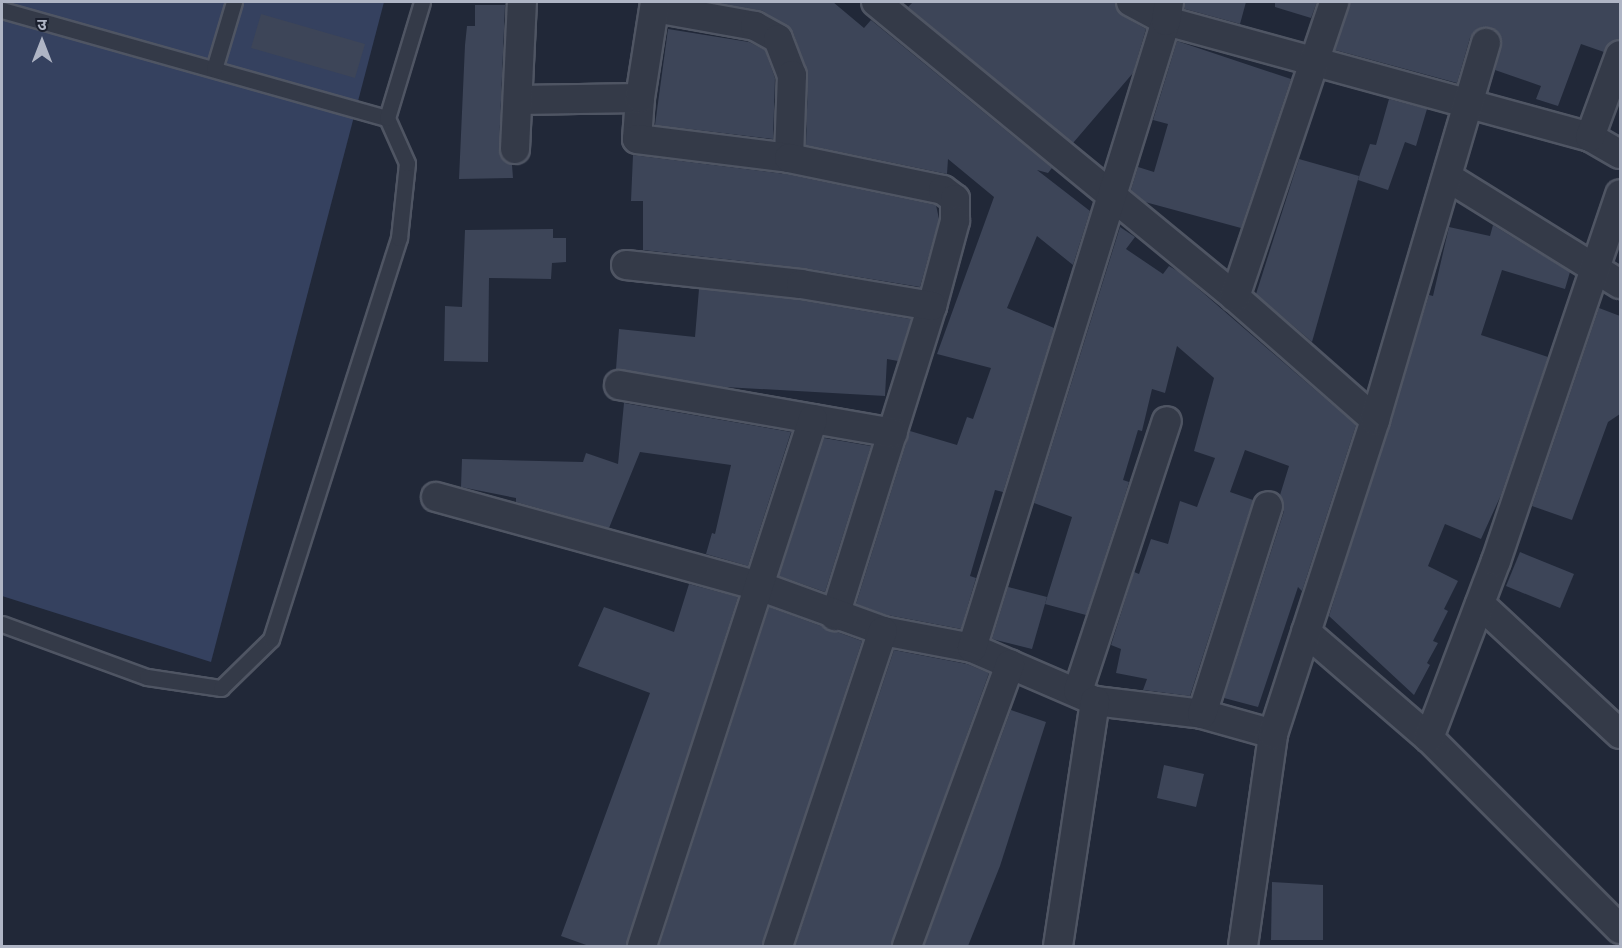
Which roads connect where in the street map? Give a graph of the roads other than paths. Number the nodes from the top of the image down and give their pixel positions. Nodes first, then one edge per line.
1 (234, 2) edge
2 (422, 2) edge
3 (522, 2) edge
4 (876, 2) edge
5 (1131, 2) edge
6 (1334, 2) edge
7 (655, 5) edge
8 (2, 10) edge
9 (1167, 11) edge
10 (1486, 43) dead end
11 (1620, 55) edge
12 (1316, 62) junction
13 (214, 69) junction
14 (640, 98) junction
15 (518, 100) junction
16 (1467, 105) junction
17 (387, 118) junction
18 (1590, 137) junction
19 (515, 149) dead end
20 (1620, 154) edge
21 (789, 158) junction
22 (1449, 178) junction
23 (1620, 194) edge
24 (1109, 196) junction
25 (626, 265) dead end
26 (1594, 270) junction
27 (1620, 284) edge
28 (1235, 297) junction
29 (932, 306) junction
30 (619, 385) dead end
31 (813, 419) junction
32 (1375, 420) junction
33 (1167, 421) dead end
34 (893, 434) junction
35 (436, 497) dead end
36 (1268, 506) dead end
37 (759, 586) junction
38 (1480, 604) junction
39 (835, 616) junction
40 (2, 624) edge
41 (882, 631) junction
42 (1306, 632) junction
43 (972, 648) junction
44 (1010, 664) junction
45 (1087, 696) junction
46 (1202, 714) junction
47 (1273, 734) junction
48 (1620, 734) edge
49 (1429, 738) junction
50 (1620, 929) edge
51 (642, 946) edge
52 (778, 946) edge
53 (907, 946) edge
54 (1058, 946) edge
55 (1243, 946) edge

1 - 13 lane
2 - 17 lane
3 - 15 street
4 - 24 street
5 - 9 street
6 - 12 street
7 - 14 street
7 - 21 street
8 - 13 lane
9 - 12 street
9 - 24 street
10 - 16 street
11 - 18 street
12 - 16 street
12 - 28 street
13 - 17 lane
14 - 15 street
14 - 21 street
15 - 19 street
16 - 18 street
16 - 22 street
17 - 40 lane
18 - 20 street
21 - 29 street
22 - 26 street
22 - 32 street
23 - 26 street
24 - 28 street
24 - 43 street
25 - 29 street
26 - 27 street
26 - 38 street
28 - 32 street
29 - 34 street
30 - 31 street
31 - 34 street
31 - 37 street
32 - 42 street
33 - 45 street
34 - 39 street
35 - 37 street
36 - 46 street
37 - 39 street
37 - 51 street
38 - 48 street
38 - 49 street
39 - 41 street
41 - 43 street
41 - 52 street
42 - 47 street
42 - 49 street
43 - 44 street
44 - 45 street
44 - 53 street
45 - 46 street
45 - 54 street
46 - 47 street
47 - 55 street
49 - 50 street

